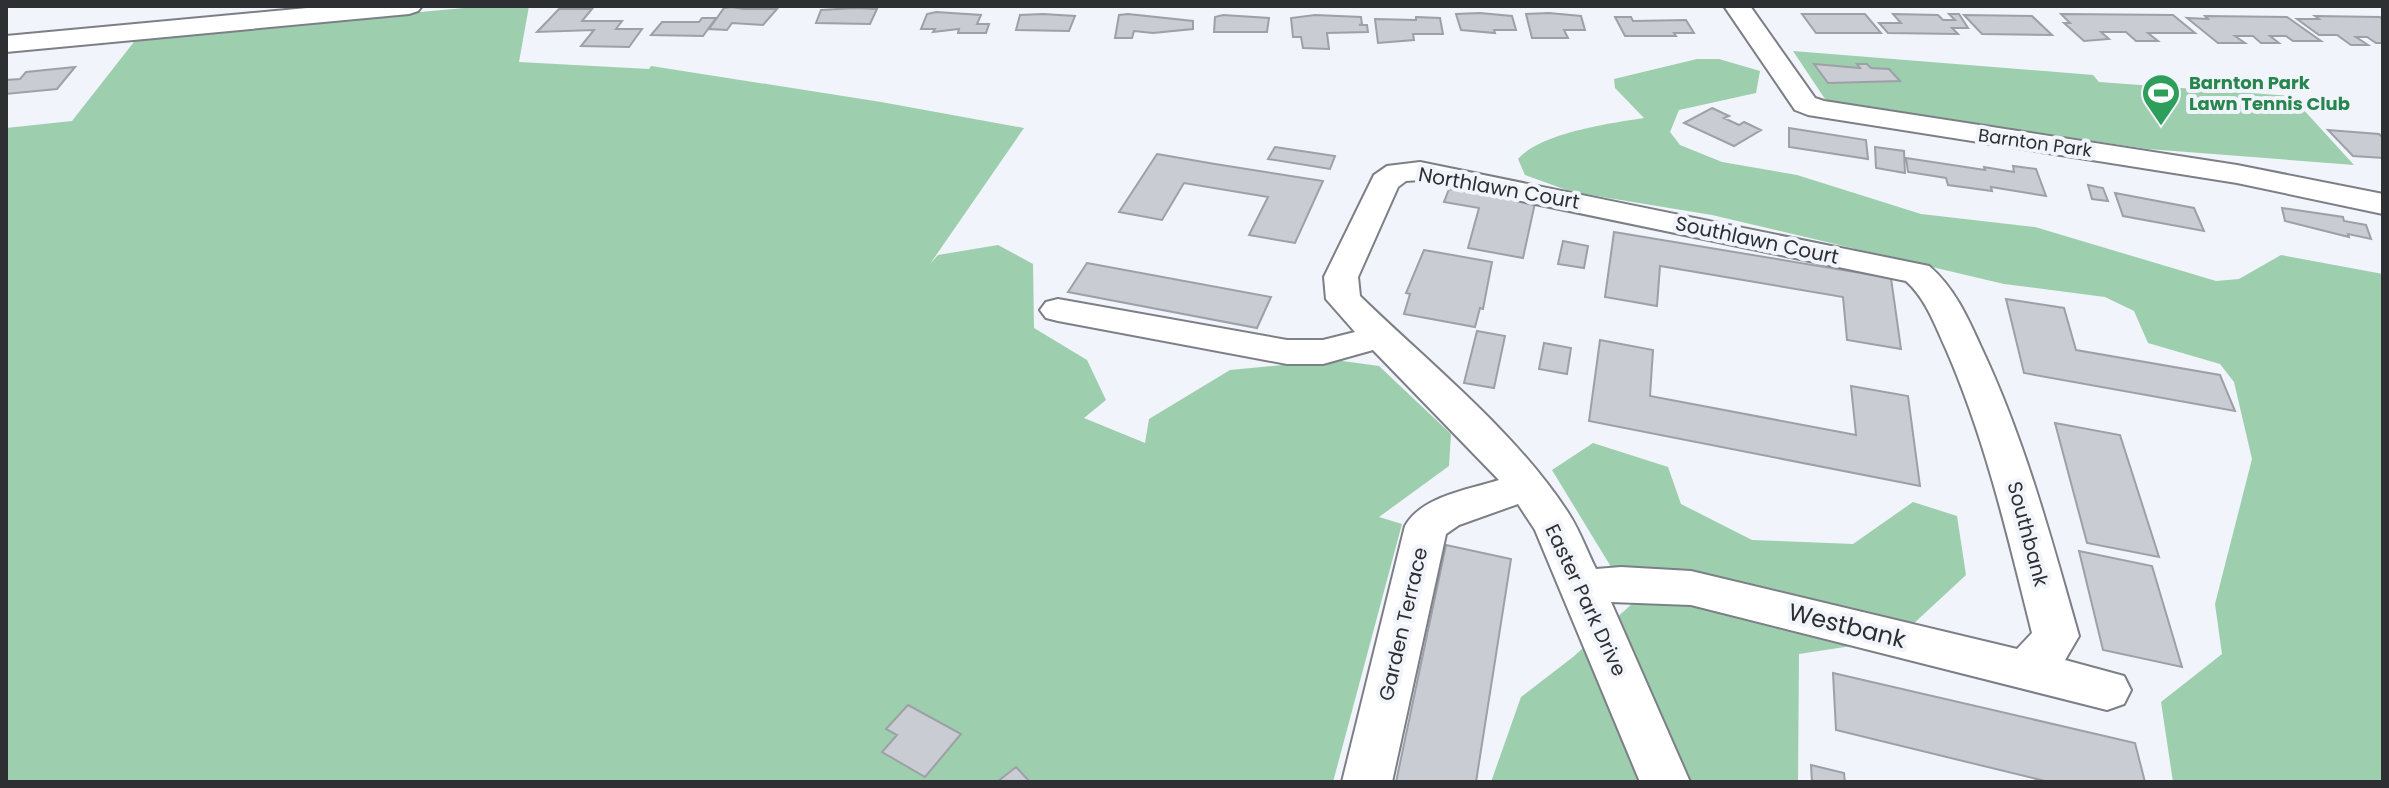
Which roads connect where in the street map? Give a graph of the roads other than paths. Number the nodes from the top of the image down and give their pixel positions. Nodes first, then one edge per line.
1 (409, 6) edge
2 (1737, 6) edge
3 (6, 44) edge
4 (2383, 204) edge
5 (1598, 207) joint
6 (1343, 299) joint
7 (1058, 310) dead end
8 (1381, 336) junction
9 (1983, 387) joint
10 (1527, 486) junction
11 (1583, 587) junction
12 (2024, 670) junction
13 (2107, 690) dead end
14 (1367, 782) edge
15 (1665, 782) edge

1 - 3 street
2 - 4 street, Barnton Park
5 - 6 street, Northlawn Court
5 - 9 street, Southlawn Court
6 - 8 street, Easter Park Drive
7 - 8 street
8 - 10 street, Easter Park Drive
9 - 12 street, Southbank
10 - 11 street, Easter Park Drive
10 - 14 street, Garden Terrace
11 - 12 street, Westbank
11 - 15 street, Easter Park Drive
12 - 13 street, Westbank

